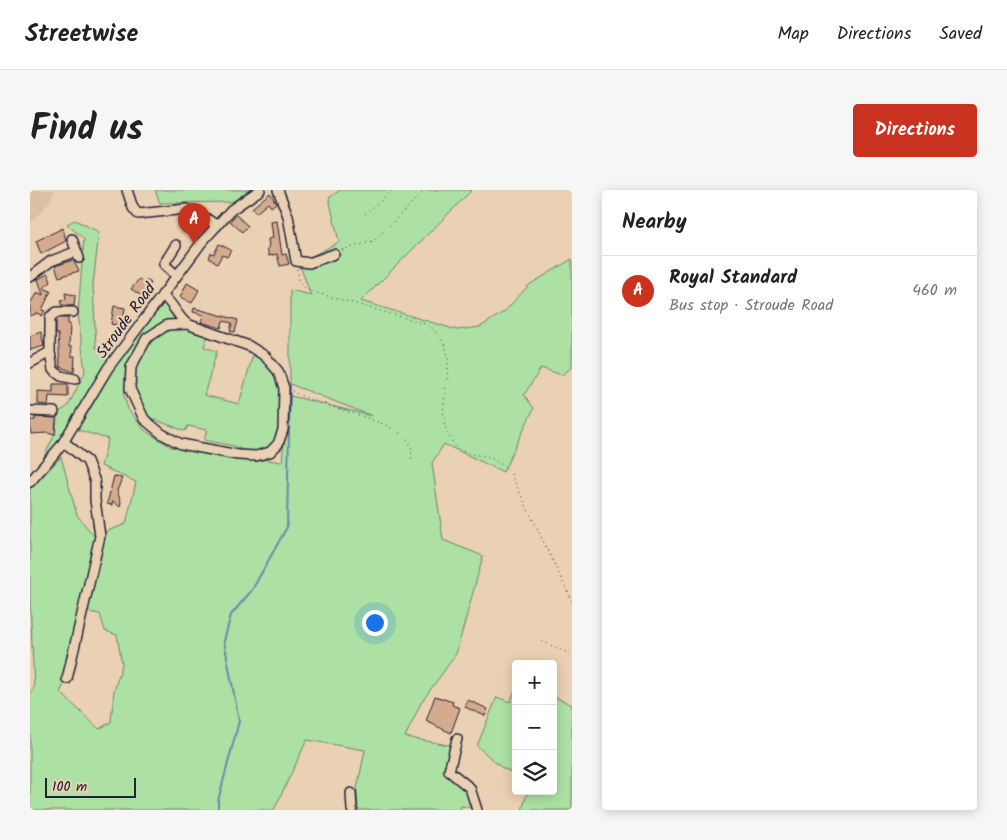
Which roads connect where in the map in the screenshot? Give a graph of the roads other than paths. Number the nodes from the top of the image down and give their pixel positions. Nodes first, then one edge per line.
1 (127, 190) edge
2 (260, 190) edge
3 (278, 190) edge
4 (217, 226) junction
5 (72, 238) dead end
6 (176, 245) dead end
7 (334, 254) road end
8 (176, 275) junction
9 (30, 277) edge
10 (162, 295) junction
11 (73, 312) dead end
12 (187, 324) junction
13 (50, 352) junction
14 (30, 363) edge
15 (75, 379) dead end
16 (30, 411) edge
17 (54, 412) dead end
18 (64, 442) junction
19 (30, 482) edge
20 (67, 679) dead end
21 (458, 739) dead end
22 (351, 793) dead end
23 (352, 810) edge
24 (477, 810) edge

1 - 4 street
2 - 4 street, Stroude Road
3 - 7 street
4 - 8 street, Stroude Road
5 - 9 street
6 - 8 street
8 - 10 street, Stroude Road
10 - 12 street
10 - 18 street, Stroude Road
11 - 13 street
12 - 12 street
13 - 14 street
13 - 15 street
16 - 17 street
18 - 19 street, Stroude Road
18 - 20 street
21 - 24 street
22 - 23 street

